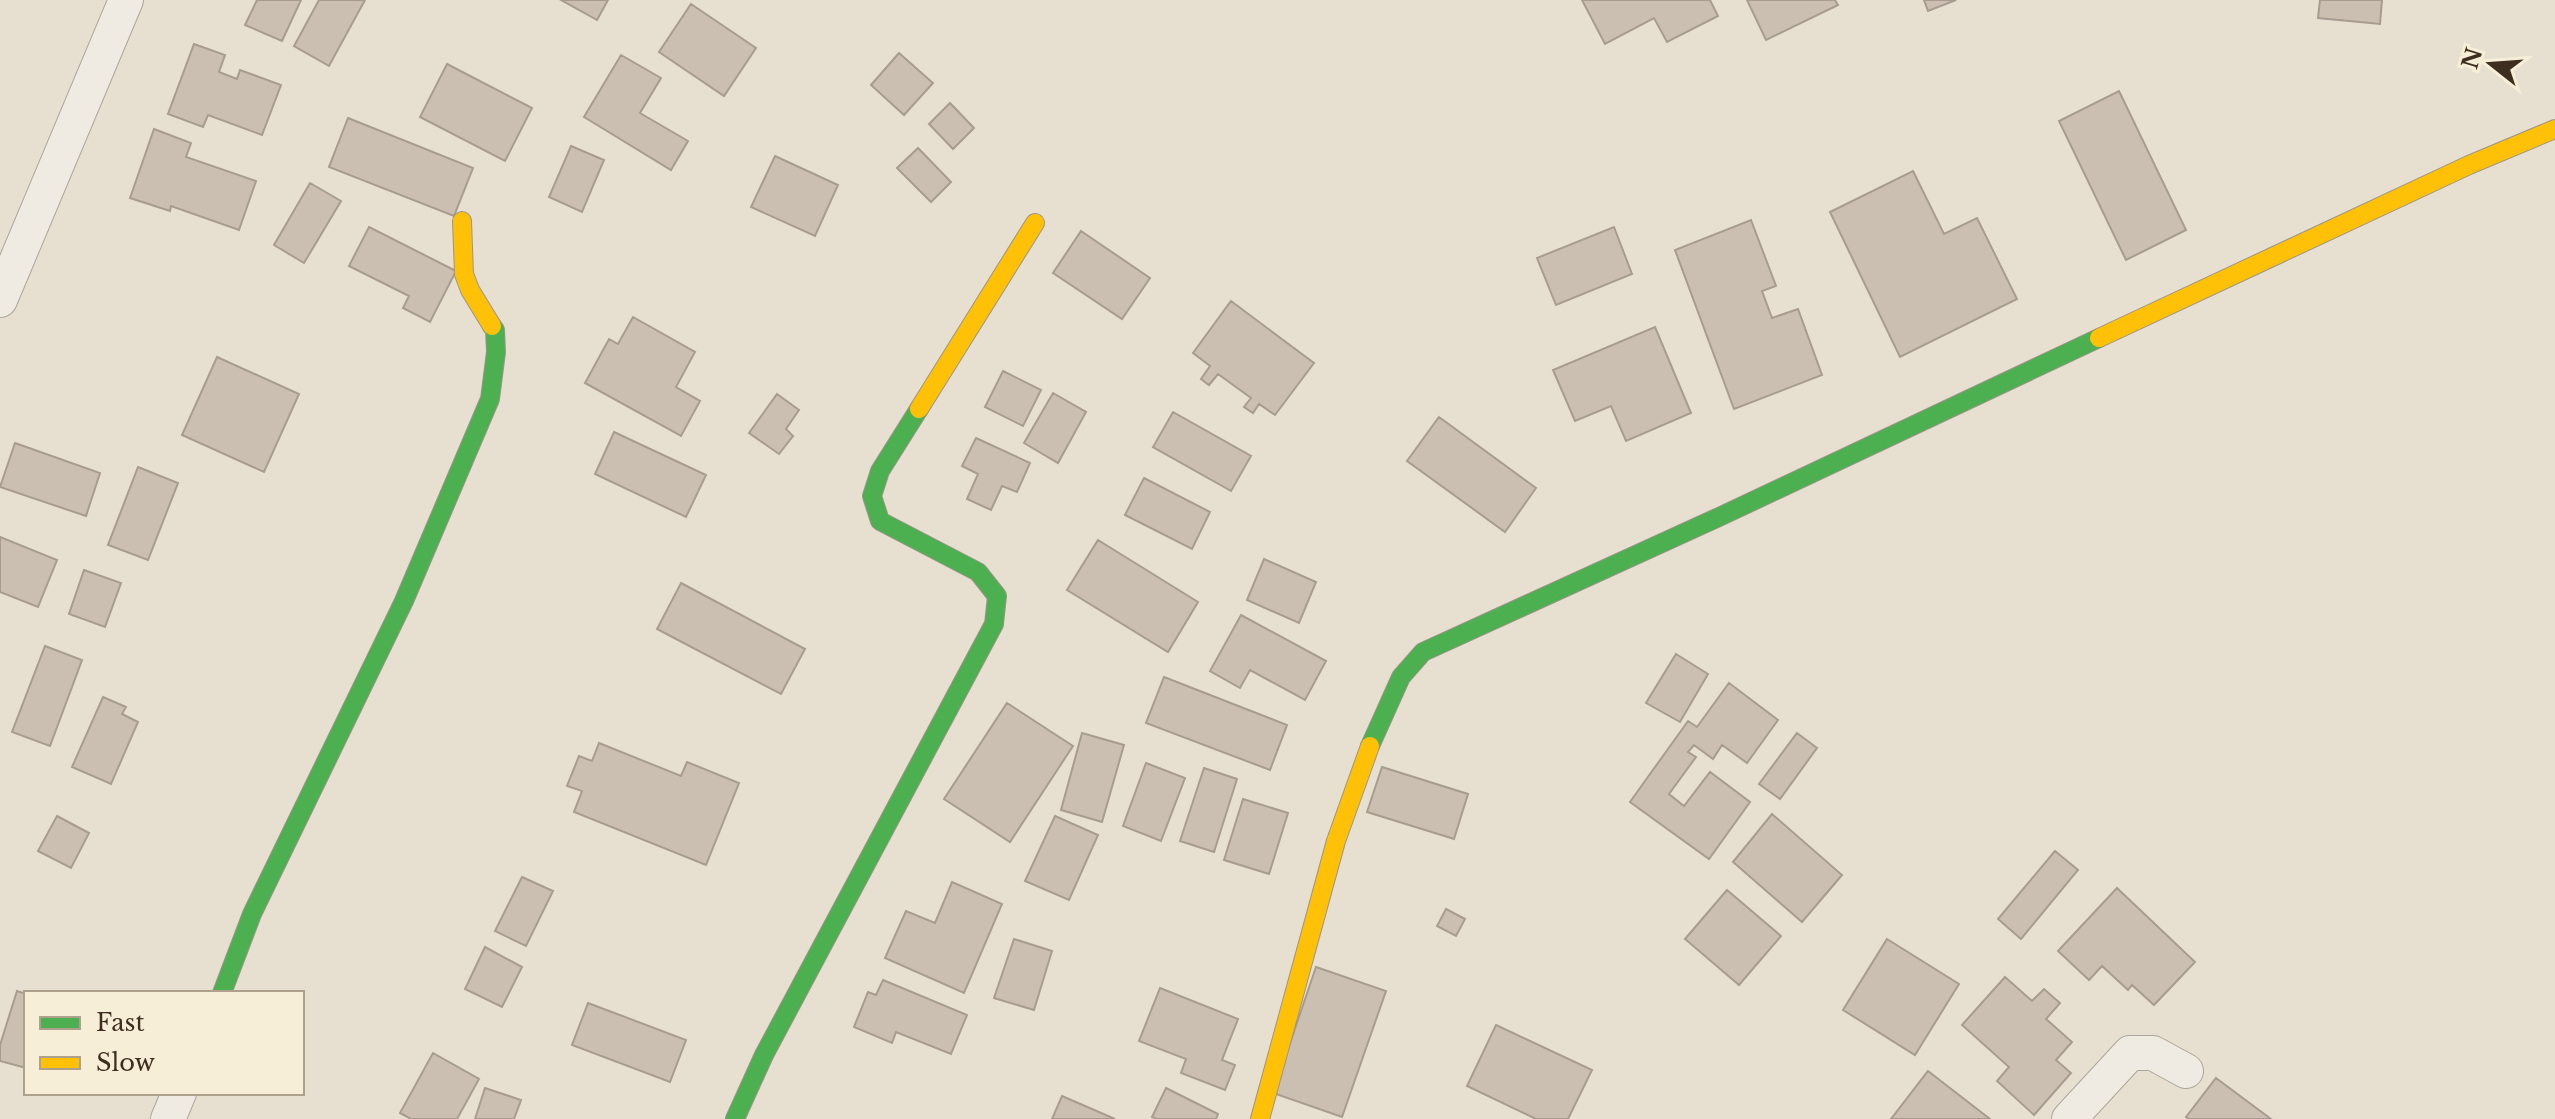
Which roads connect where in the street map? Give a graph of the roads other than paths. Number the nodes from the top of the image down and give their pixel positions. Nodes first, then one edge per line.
1 (126, 0) edge
2 (2555, 129) edge
3 (462, 221) dead end
4 (1035, 223) dead end
5 (0, 300) edge
6 (223, 991) edge
7 (2186, 1071) dead end
8 (178, 1095) edge
9 (168, 1119) edge
10 (735, 1119) edge
11 (1260, 1119) edge
12 (2069, 1119) edge

1 - 5 street
2 - 11 street
3 - 6 street
4 - 10 street
7 - 12 street
8 - 9 street

